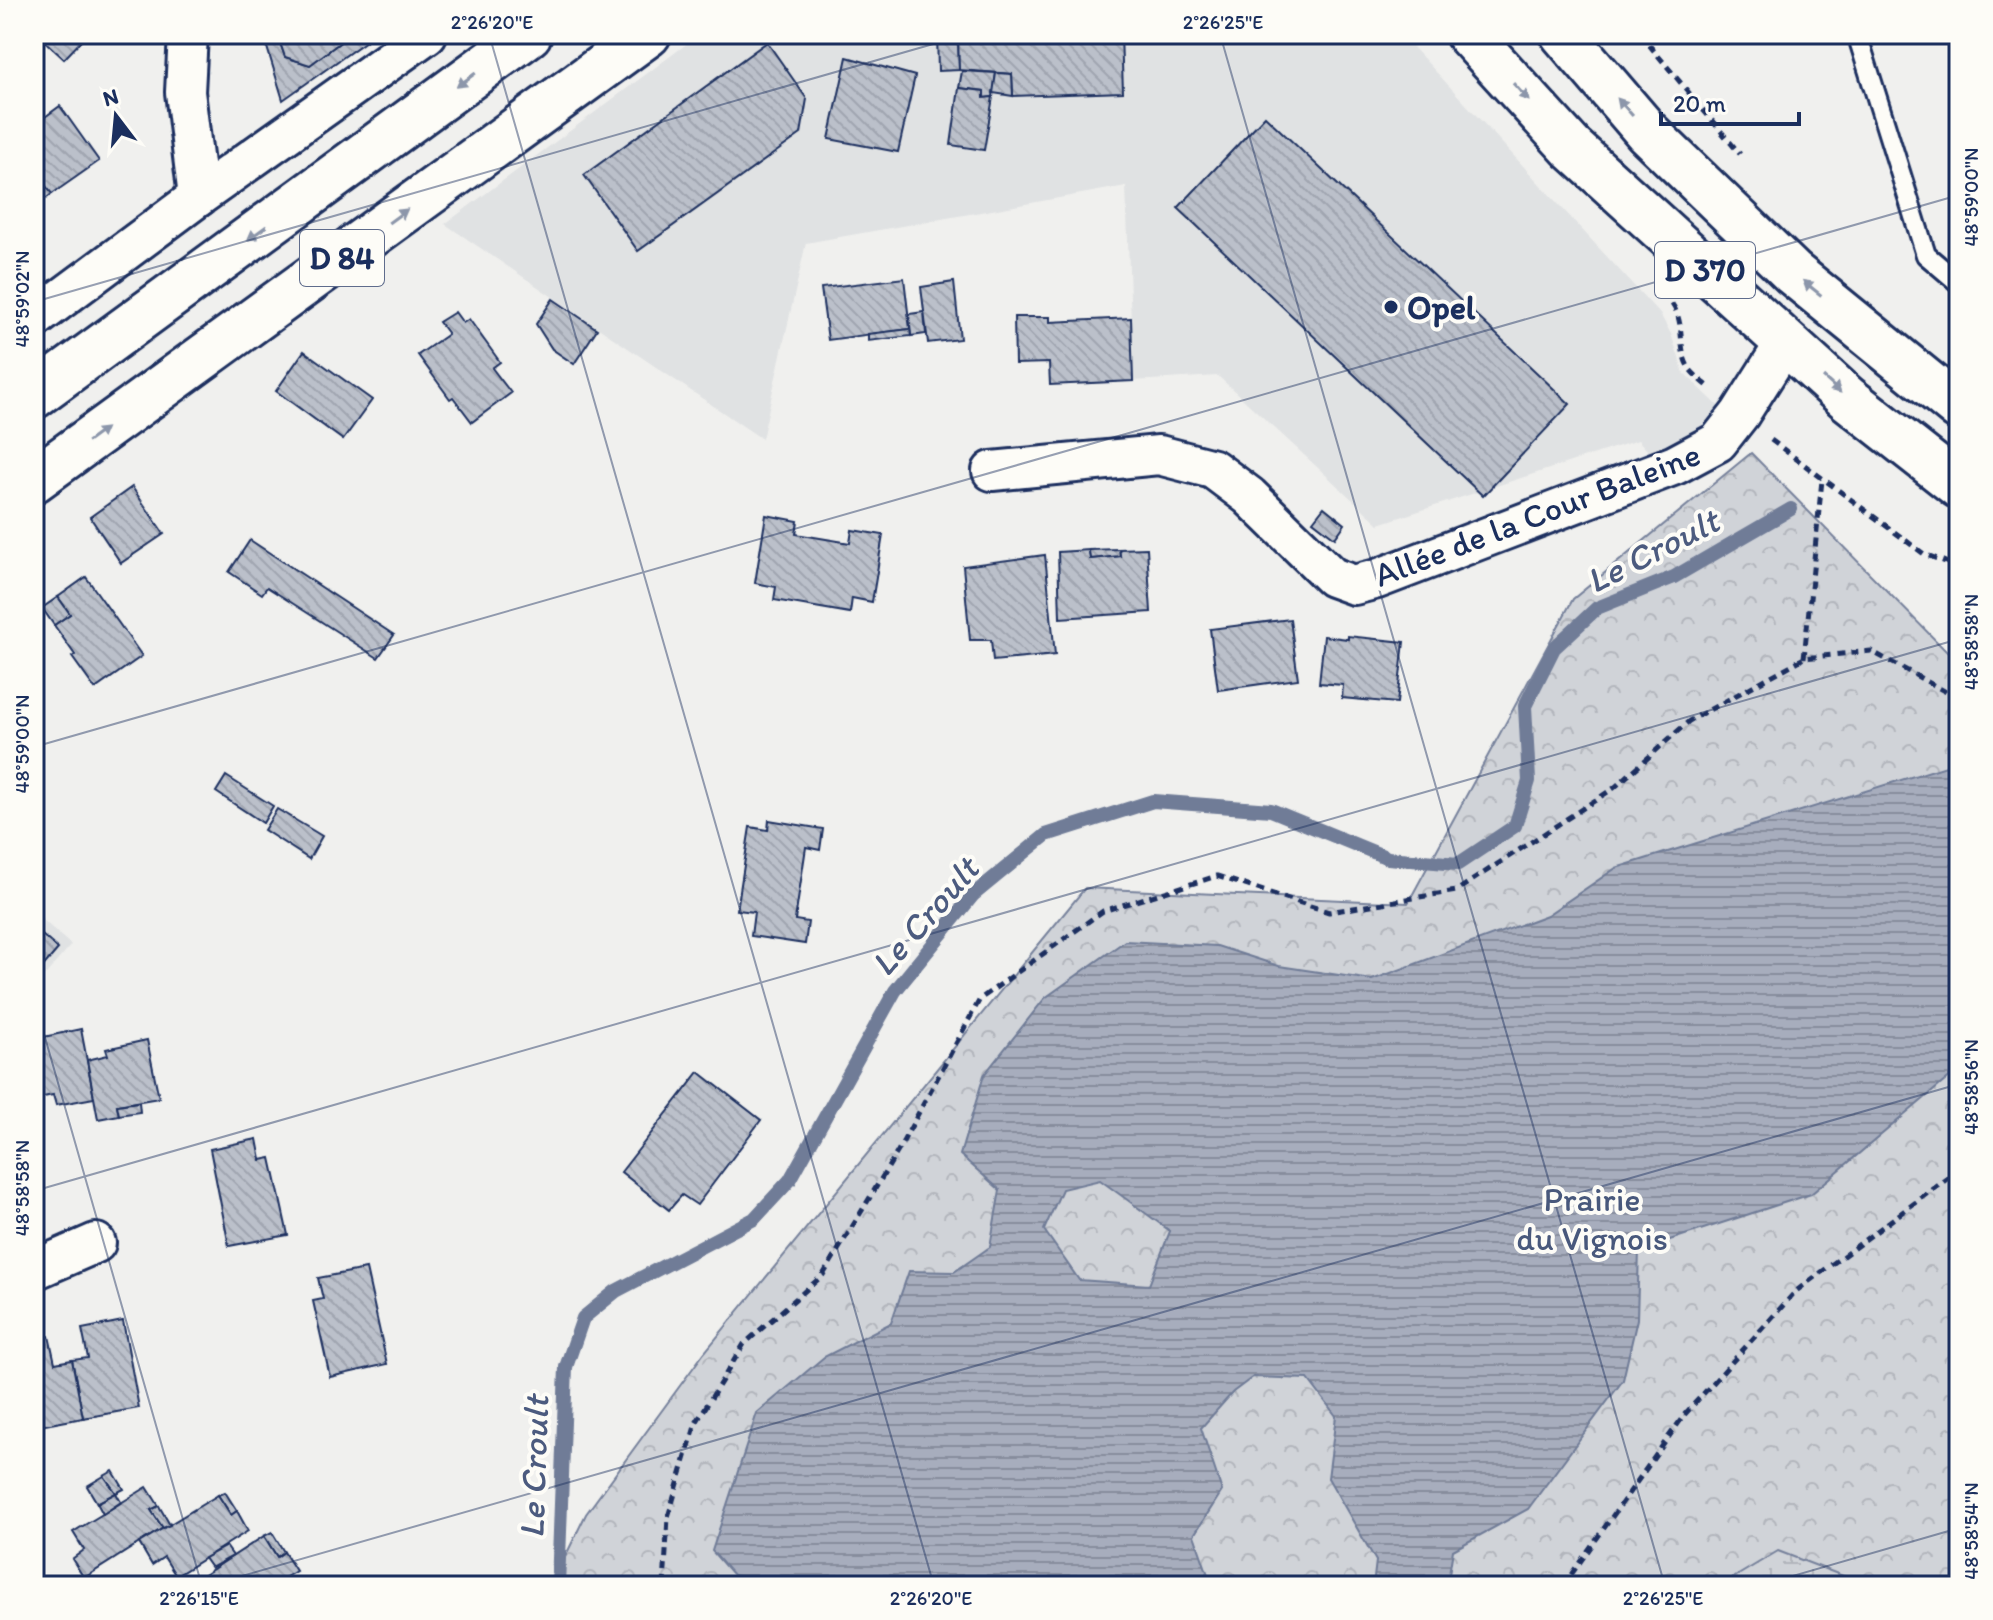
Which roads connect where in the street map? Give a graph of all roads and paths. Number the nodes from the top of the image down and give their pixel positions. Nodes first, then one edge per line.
1 (188, 34) edge
2 (427, 34) edge
3 (529, 34) edge
4 (648, 34) edge
5 (1468, 34) edge
6 (1563, 34) edge
7 (1640, 34) edge
8 (1857, 34) edge
9 (1751, 164) dead end
10 (198, 197) junction
11 (1959, 283) edge
12 (1666, 296) dead end
13 (34, 319) edge
14 (1785, 343) junction
15 (34, 396) edge
16 (1959, 408) edge
17 (1740, 414) junction
18 (992, 471) dead end
19 (1822, 479) junction
20 (34, 480) edge
21 (1959, 486) edge
22 (1959, 567) edge
23 (1804, 658) junction
24 (1959, 699) edge
25 (1959, 1170) edge
26 (96, 1243) dead end
27 (34, 1270) edge
28 (664, 1586) edge
29 (1563, 1586) edge

1 - 10 street
2 - 10 street
3 -> 15 main road, D 84
20 -> 4 main road, D 84
5 -> 14 main road, D 370
16 -> 6 main road, D 370
7 - 9 path
8 - 11 lane
10 - 13 street
12 - 17 path
14 - 17 street, Allée de la Cour Baleine
14 -> 21 main road, D 370
17 - 18 street, Allée de la Cour Baleine
17 - 19 path
19 - 22 path
19 - 23 path
23 - 24 path
23 - 28 path
25 - 29 path
26 - 27 street

